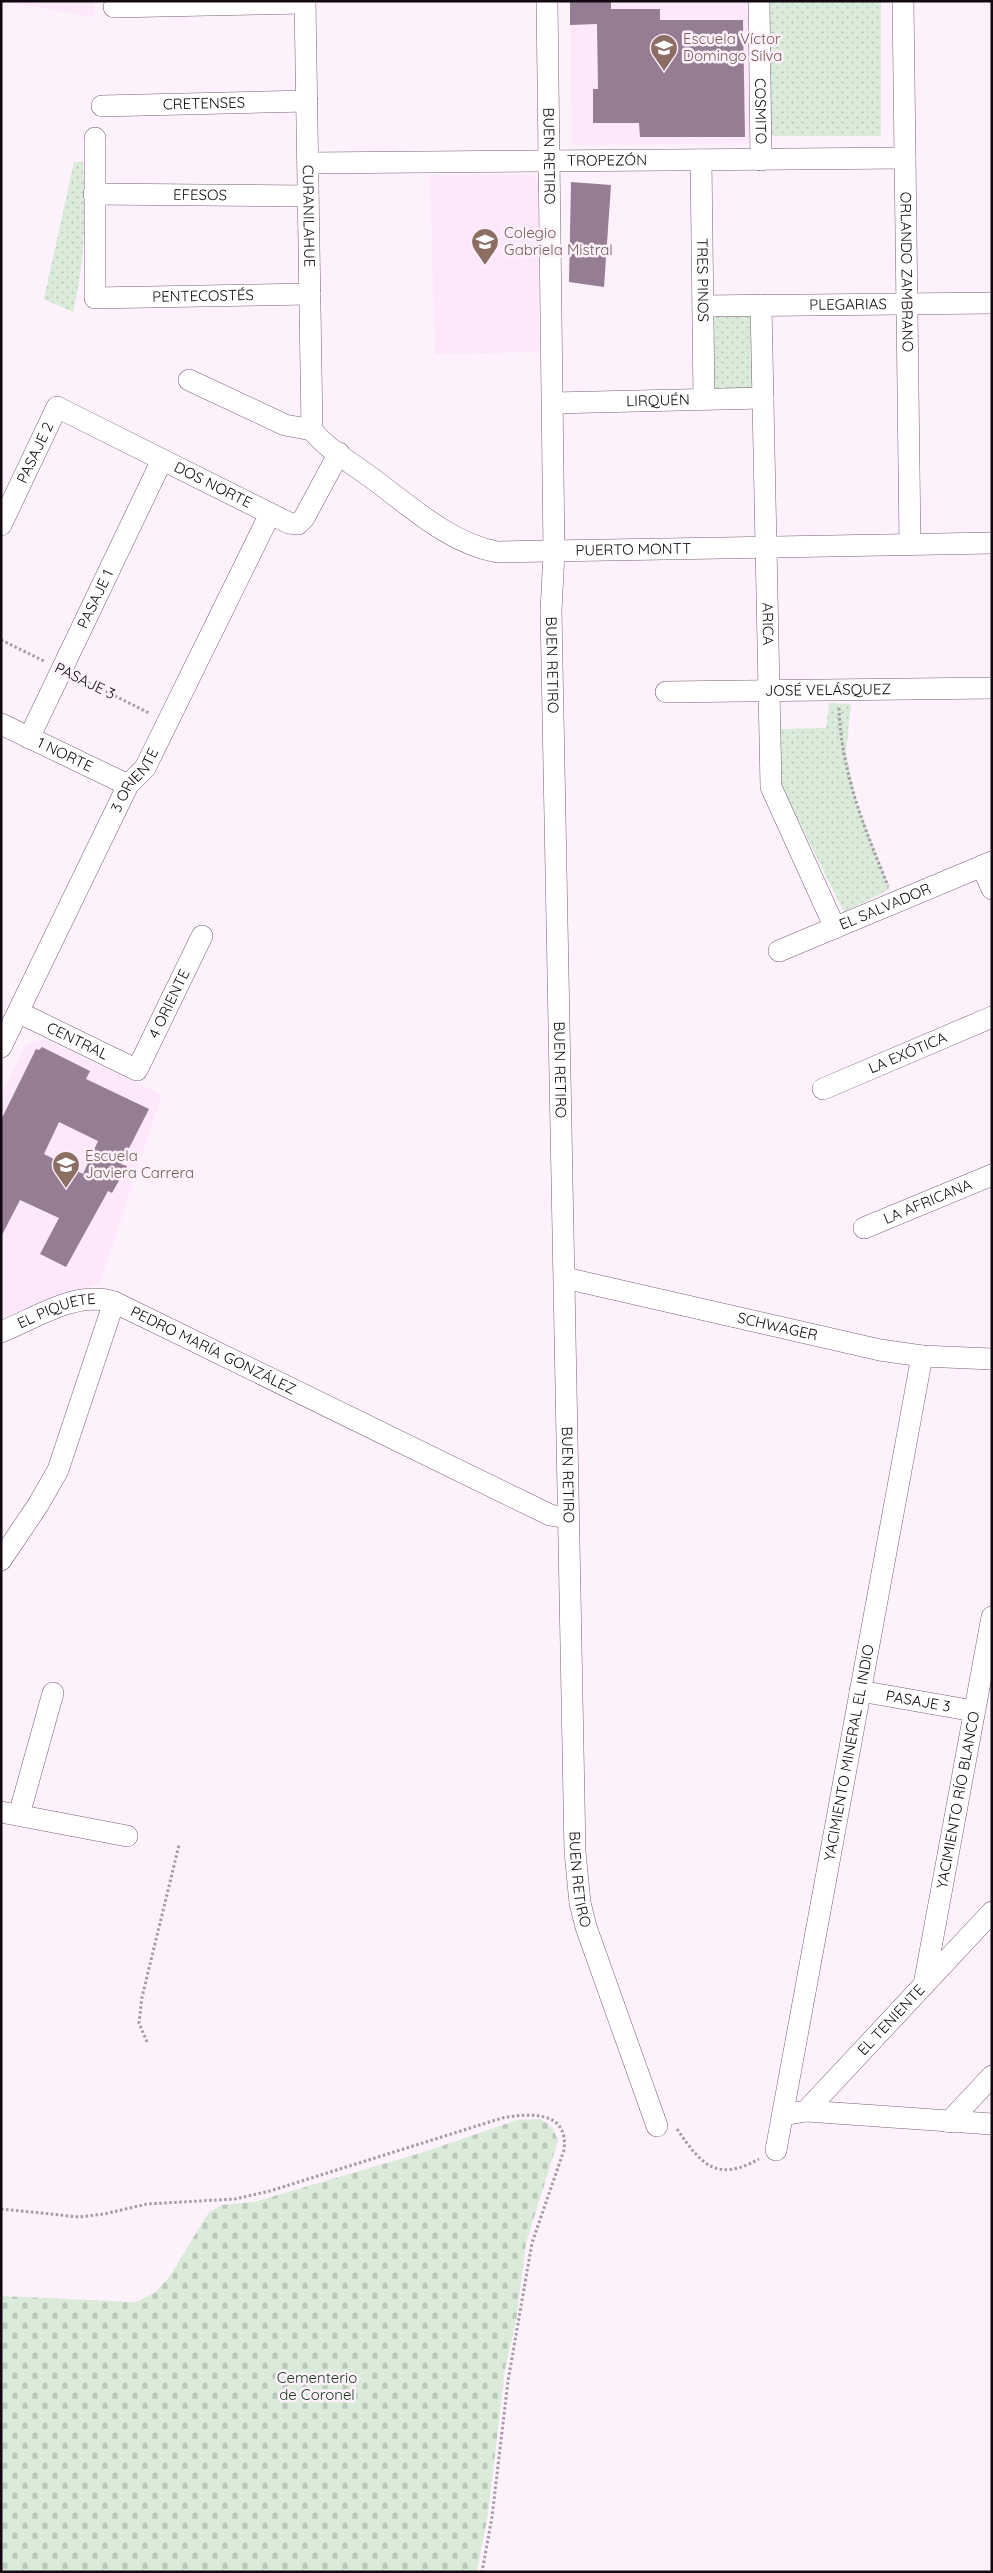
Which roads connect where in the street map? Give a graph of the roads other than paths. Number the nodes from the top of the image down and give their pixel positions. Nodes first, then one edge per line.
1 (546, 1) edge
2 (759, 1) edge
3 (903, 1) edge
4 (305, 2) edge
5 (114, 6) dead end
6 (307, 101) junction
7 (102, 106) dead end
8 (96, 138) dead end
9 (905, 158) junction
10 (701, 160) junction
11 (761, 160) junction
12 (550, 161) junction
13 (308, 163) junction
14 (94, 194) junction
15 (308, 196) junction
16 (310, 294) junction
17 (992, 303) edge
18 (907, 304) junction
19 (761, 305) junction
20 (703, 306) junction
21 (189, 380) dead end
22 (762, 398) junction
23 (704, 399) junction
24 (553, 403) junction
25 (57, 407) joint
26 (312, 430) junction
27 (339, 454) junction
28 (162, 460) junction
29 (270, 514) junction
30 (1, 525) edge
31 (992, 543) edge
32 (910, 544) junction
33 (765, 546) junction
34 (554, 552) junction
35 (992, 688) edge
36 (768, 690) junction
37 (666, 692) dead end
38 (4, 732) edge
39 (29, 738) junction
40 (128, 785) junction
41 (987, 864) edge
42 (992, 889) edge
43 (835, 928) junction
44 (202, 936) dead end
45 (779, 951) dead end
46 (992, 1017) edge
47 (7, 1029) edge
48 (137, 1070) joint
49 (823, 1089) dead end
50 (992, 1175) edge
51 (864, 1228) dead end
52 (565, 1278) junction
53 (114, 1302) junction
54 (1, 1332) edge
55 (922, 1356) junction
56 (992, 1359) edge
57 (568, 1518) junction
58 (1, 1560) edge
59 (991, 1622) edge
60 (860, 1691) junction
61 (52, 1693) dead end
62 (974, 1711) junction
63 (10, 1814) edge
64 (127, 1836) dead end
65 (992, 1912) edge
66 (924, 1985) junction
67 (992, 2076) edge
68 (806, 2111) junction
69 (783, 2115) junction
70 (949, 2122) junction
71 (992, 2124) edge
72 (667, 2127) road end
73 (776, 2150) road end

1 - 12 street, BUEN RETIRO
2 - 11 street, COSMITO
3 - 9 street, ORLANDO ZAMBRANO
4 - 5 street
4 - 6 street, CURANILAHUE
6 - 7 street, CRETENSES
6 - 13 street, CURANILAHUE
8 - 14 street
9 - 11 street, TROPEZÓN
9 - 18 street, ORLANDO ZAMBRANO
10 - 11 street, TROPEZÓN
10 - 12 street, TROPEZÓN
10 - 20 street, TRES PINOS
12 - 13 street, TROPEZÓN
12 - 24 street, BUEN RETIRO
13 - 15 street, CURANILAHUE
14 - 15 street, EFESOS
14 - 16 street, PENTECOSTÉS
15 - 16 street, CURANILAHUE
16 - 26 street, CURANILAHUE
17 - 18 street, PLEGARIAS
18 - 19 street, PLEGARIAS
18 - 32 street, ORLANDO ZAMBRANO
19 - 20 street, PLEGARIAS
19 - 22 street, ARICA
20 - 23 street, TRES PINOS
21 - 26 street
22 - 23 street, LIRQUÉN
22 - 33 street, ARICA
23 - 24 street, LIRQUÉN
24 - 34 street, BUEN RETIRO
25 - 28 street, DOS NORTE
25 - 30 street, PASAJE 2
26 - 27 street, PUERTO MONTT
27 - 29 street, DOS NORTE
27 - 34 street, PUERTO MONTT
28 - 29 street, DOS NORTE
28 - 39 street, PASAJE 1
29 - 40 street, 3 ORIENTE
31 - 32 street, PUERTO MONTT
32 - 33 street, PUERTO MONTT
33 - 34 street, PUERTO MONTT
33 - 36 street, ARICA
34 - 52 street, BUEN RETIRO
35 - 36 street, JOSÉ VELÁSQUEZ
36 - 37 street, JOSÉ VELÁSQUEZ
36 - 43 street, ARICA
38 - 39 street, 1 NORTE
39 - 40 street, 1 NORTE
40 - 47 street, 3 ORIENTE
41 - 42 street
41 - 43 street, EL SALVADOR
43 - 45 street, EL SALVADOR
44 - 48 street, 4 ORIENTE
46 - 49 street, LA EXÓTICA
47 - 48 street, CENTRAL
50 - 51 street, LA AFRICANA
52 - 55 street, SCHWAGER
52 - 57 street, BUEN RETIRO
53 - 54 street, EL PIQUETE
53 - 57 street, PEDRO MARÍA GONZÁLEZ
53 - 58 street, PEDRO MARÍA GONZÁLEZ
55 - 56 street, SCHWAGER
55 - 60 street, YACIMIENTO MINERAL EL INDIO
57 - 72 street, BUEN RETIRO
59 - 62 street, YACIMIENTO RÍO BLANCO
60 - 62 street, PASAJE 3
60 - 69 street, YACIMIENTO MINERAL EL INDIO
61 - 63 street
62 - 66 street, YACIMIENTO RÍO BLANCO
63 - 64 street
65 - 66 street, EL TENIENTE
66 - 68 street, EL TENIENTE
67 - 70 street
68 - 69 street
68 - 70 street
69 - 73 street, YACIMIENTO MINERAL EL INDIO
70 - 71 street

